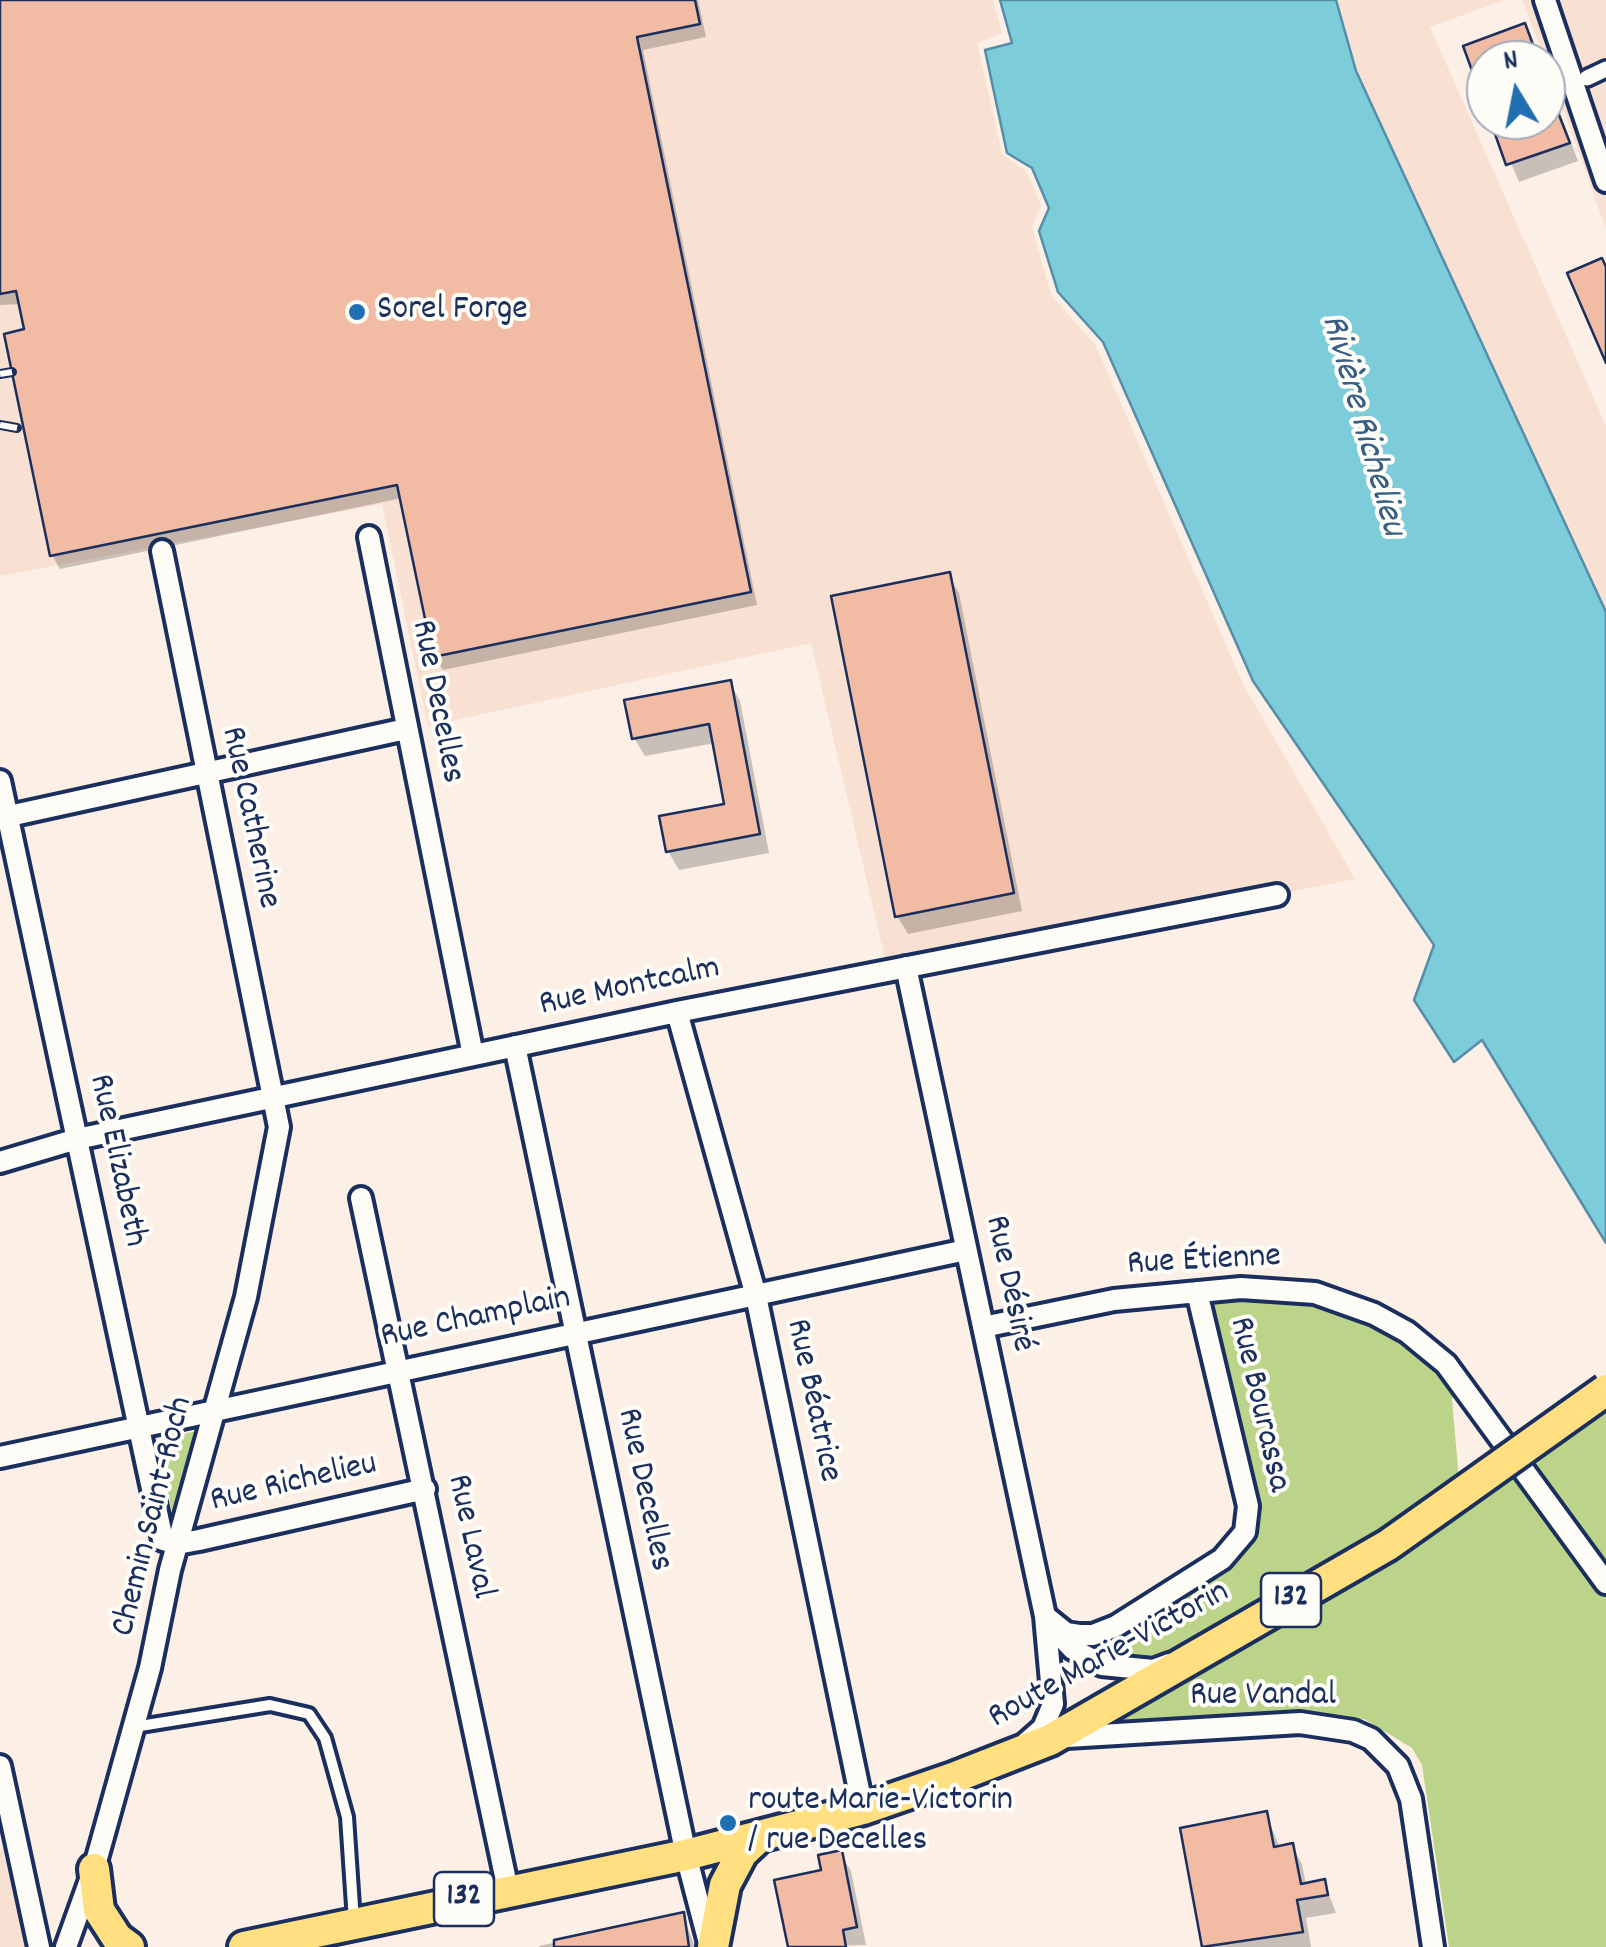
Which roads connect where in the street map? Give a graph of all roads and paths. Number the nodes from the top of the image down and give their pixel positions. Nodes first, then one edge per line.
1 (1552, 3) edge
2 (1606, 69) edge
3 (1587, 78) dead end
4 (1606, 180) edge
5 (370, 537) dead end
6 (162, 551) dead end
7 (406, 729) junction
8 (204, 770) junction
9 (0, 781) edge
10 (4, 818) edge
11 (1278, 895) dead end
12 (906, 967) junction
13 (677, 1012) junction
14 (515, 1046) junction
15 (473, 1055) junction
16 (274, 1097) junction
17 (77, 1139) junction
18 (0, 1162) edge
19 (362, 1198) dead end
20 (966, 1250) junction
21 (1197, 1292) junction
22 (756, 1296) junction
23 (983, 1327) junction
24 (575, 1333) junction
25 (397, 1368) junction
26 (1606, 1390) edge
27 (216, 1410) junction
28 (138, 1429) junction
29 (0, 1457) edge
30 (425, 1489) junction
31 (177, 1544) junction
32 (1606, 1583) edge
33 (1045, 1616) junction
34 (1194, 1656) junction
35 (134, 1727) junction
36 (1050, 1740) junction
37 (1009, 1757) junction
38 (0, 1766) edge
39 (864, 1808) junction
40 (760, 1836) junction
41 (686, 1856) junction
42 (94, 1869) junction
43 (508, 1890) junction
44 (354, 1922) junction
45 (39, 1947) edge
46 (66, 1947) edge
47 (129, 1947) edge
48 (244, 1947) edge
49 (711, 1947) edge
50 (1433, 1947) edge

1 - 4 street
2 - 3 street
5 - 7 street, Rue Decelles
6 - 8 street, Rue Catherine
7 - 8 street
7 - 15 street, Rue Decelles
8 - 10 street
8 - 16 street, Rue Catherine
9 - 10 street, Rue Elizabeth
10 - 17 street, Rue Elizabeth
11 - 12 street, Rue Montcalm
12 - 13 street, Rue Montcalm
12 - 20 street, Rue Désiré
13 - 14 street, Rue Montcalm
13 - 22 street, Rue Béatrice
14 - 15 street, Rue Montcalm
14 - 24 street, Rue Decelles
15 - 16 street, Rue Montcalm
16 - 17 street, Rue Montcalm
16 - 27 street, Chemin Saint-Roch
17 - 18 street, Rue Montcalm
17 - 28 street, Rue Elizabeth
19 - 25 street, Rue Laval
20 - 22 street, Rue Champlain
20 - 23 street, Rue Désiré
21 - 23 street, Rue Étienne
21 - 32 street, Rue Étienne
21 - 33 street, Rue Bourassa
22 - 24 street, Rue Champlain
22 - 39 street, Rue Béatrice
23 - 33 street, Rue Désiré
24 - 25 street, Rue Champlain
24 - 41 street, Rue Decelles
25 - 27 street, Rue Champlain
25 - 30 street, Rue Laval
26 - 34 main road, Route Marie-Victorin / 132, bridge
27 - 28 street, Rue Champlain
27 - 31 street, Chemin Saint-Roch
28 - 29 street, Rue Champlain
28 - 31 street, Rue Elizabeth
30 - 31 street, Rue Richelieu
30 - 43 street, Rue Laval
31 - 35 street, Chemin Saint-Roch
33 - 34 street
33 - 37 street, Rue Désiré
34 - 36 main road, Route Marie-Victorin / 132
35 - 42 street, Chemin Saint-Roch
35 - 44 lane
36 - 37 main road, Route Marie-Victorin / 132
36 - 50 street, Rue Vandal
37 - 39 main road, Route Marie-Victorin / 132
38 - 45 street
39 - 40 main road, Route Marie-Victorin / 132
40 - 41 main road, Route Marie-Victorin / 132
40 - 49 main road
41 - 43 main road, Route Marie-Victorin / 132
41 - 49 street, Rue Decelles
42 - 46 street, Chemin Saint-Roch
42 - 47 main road
43 - 44 main road, Route Marie-Victorin / 132
44 - 48 main road, Route Marie-Victorin / 132

